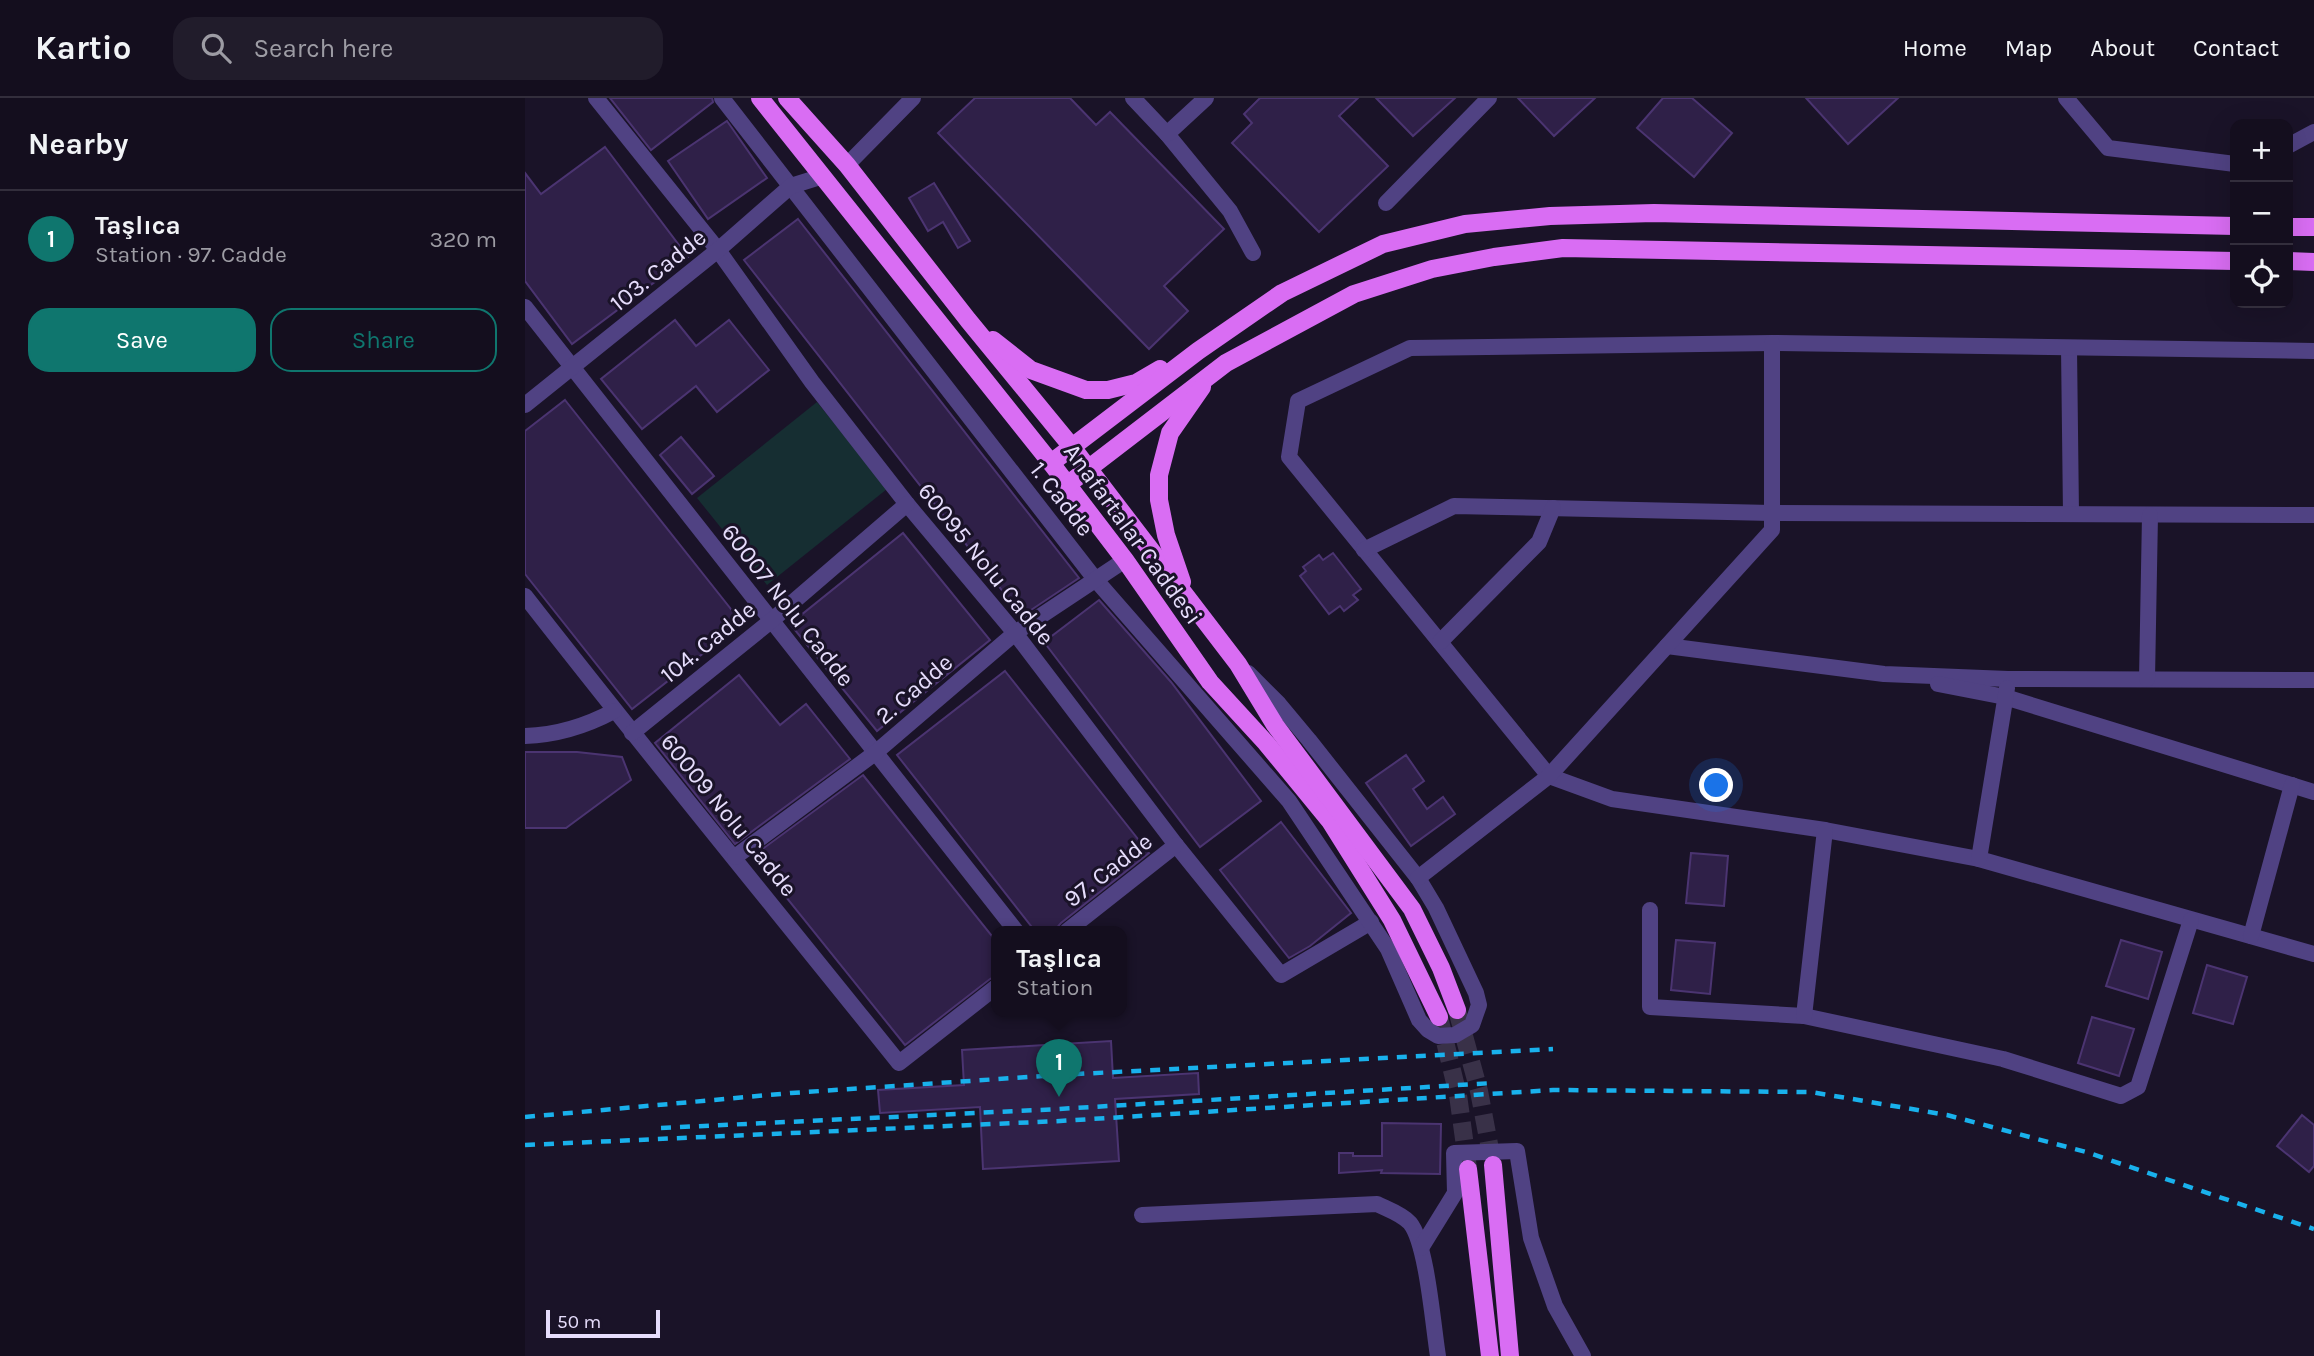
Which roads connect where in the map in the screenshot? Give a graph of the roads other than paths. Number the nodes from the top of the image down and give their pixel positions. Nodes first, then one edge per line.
1 (596, 98) edge
2 (722, 98) edge
3 (760, 98) edge
4 (787, 98) edge
5 (913, 98) edge
6 (1133, 98) edge
7 (1206, 98) edge
8 (1489, 98) edge
9 (2066, 98) edge
10 (2314, 132) edge
11 (1167, 134) junction
12 (2293, 143) edge
13 (2230, 163) edge
14 (847, 165) junction
15 (823, 176) junction
16 (791, 186) junction
17 (1386, 203) dead end
18 (2230, 226) edge
19 (2293, 227) edge
20 (2314, 227) edge
21 (719, 250) junction
22 (1254, 253) dead end
23 (2230, 261) edge
24 (2293, 261) edge
25 (2314, 262) edge
26 (525, 307) edge
27 (968, 320) junction
28 (1772, 343) junction
29 (2069, 348) junction
30 (1198, 351) junction
31 (2314, 351) edge
32 (574, 368) junction
33 (1211, 375) junction
34 (525, 405) edge
35 (1072, 447) junction
36 (1051, 463) junction
37 (1089, 468) junction
38 (1067, 485) junction
39 (907, 504) junction
40 (1553, 508) junction
41 (1772, 513) junction
42 (2071, 514) junction
43 (2150, 515) junction
44 (2314, 515) edge
45 (1364, 550) junction
46 (1125, 560) junction
47 (1095, 579) junction
48 (1187, 595) junction
49 (525, 596) edge
50 (771, 621) junction
51 (1015, 633) junction
52 (1440, 642) junction
53 (1667, 646) junction
54 (1238, 664) junction
55 (1884, 674) junction
56 (2008, 679) junction
57 (2147, 679) junction
58 (2314, 680) edge
59 (2005, 697) junction
60 (614, 711) junction
61 (632, 733) junction
62 (525, 736) edge
63 (875, 753) junction
64 (1549, 776) junction
65 (2293, 785) junction
66 (2314, 792) edge
67 (1825, 830) junction
68 (1176, 845) junction
69 (734, 857) junction
70 (1979, 859) junction
71 (1418, 878) junction
72 (1650, 910) dead end
73 (2191, 920) junction
74 (1371, 922) junction
75 (1012, 926) edge
76 (1073, 926) edge
77 (2251, 936) junction
78 (2314, 954) edge
79 (991, 991) edge
80 (1457, 1010) tunnel mouth
81 (1804, 1016) junction
82 (1439, 1017) tunnel mouth
83 (1493, 1165) tunnel mouth
84 (1468, 1169) tunnel mouth
85 (1142, 1215) dead end
86 (1422, 1248) junction
87 (1438, 1356) edge
88 (1490, 1356) edge
89 (1510, 1356) edge
90 (1583, 1356) edge

1 - 21 street, 60095 Nolu Cadde
2 - 16 street, 1. Cadde
3 - 15 main road, Anafartalar Caddesi
4 - 14 main road, Anafartalar Caddesi
5 - 14 street
6 - 11 street
7 - 11 street
8 - 17 street
9 - 13 street
10 - 12 street
11 - 22 street
14 - 27 main road, Anafartalar Caddesi
15 - 16 street, 103. Cadde
15 - 36 main road, Anafartalar Caddesi
16 - 21 street, 103. Cadde
16 - 47 street, 1. Cadde
18 - 30 main road
19 - 20 main road
21 - 32 street, 103. Cadde
21 - 39 street, 60095 Nolu Cadde
23 - 33 main road
24 - 25 main road
26 - 32 street, 60007 Nolu Cadde
27 - 30 main road
27 - 35 main road, Anafartalar Caddesi
28 - 29 street
28 - 41 street
28 - 45 street
29 - 31 street
29 - 42 street
30 - 35 main road
32 - 34 street, 103. Cadde
32 - 50 street, 60007 Nolu Cadde
33 - 37 main road
33 - 48 main road
35 - 36 main road
35 - 37 main road, Anafartalar Caddesi
36 - 38 main road, Anafartalar Caddesi
37 - 38 main road
37 - 48 main road, Anafartalar Caddesi
38 - 46 main road, Anafartalar Caddesi
39 - 50 street, 104. Cadde
39 - 51 street, 60095 Nolu Cadde
40 - 41 street
40 - 45 street
40 - 52 street
41 - 42 street
41 - 53 street
42 - 43 street
43 - 44 street
43 - 57 street
45 - 52 street
46 - 47 street, 2. Cadde
46 - 82 main road, Anafartalar Caddesi
47 - 51 street, 2. Cadde
47 - 74 street, 1. Cadde
48 - 54 main road, Anafartalar Caddesi
49 - 60 street, 60009 Nolu Cadde
50 - 61 street, 104. Cadde
50 - 63 street, 60007 Nolu Cadde
51 - 63 street, 2. Cadde
51 - 68 street, 60095 Nolu Cadde
52 - 64 street
53 - 55 street
53 - 64 street
54 - 71 street
54 - 80 main road, Anafartalar Caddesi
55 - 56 street
55 - 59 street
56 - 57 street
56 - 59 street
57 - 58 street
59 - 65 street
59 - 70 street
60 - 61 street, 60009 Nolu Cadde
60 - 62 street
61 - 69 street, 60009 Nolu Cadde
63 - 69 street, 2. Cadde
63 - 75 street, 60007 Nolu Cadde
64 - 67 street
64 - 71 street
65 - 66 street
65 - 77 street
67 - 70 street
67 - 81 street
68 - 74 street, 60095 Nolu Cadde
68 - 76 street, 97. Cadde
69 - 79 street, 60009 Nolu Cadde
70 - 73 street
71 - 74 street, 1. Cadde
72 - 81 street
73 - 77 street
73 - 81 street
77 - 78 street
83 - 89 main road
84 - 88 main road
85 - 86 street
86 - 87 street
86 - 90 street

